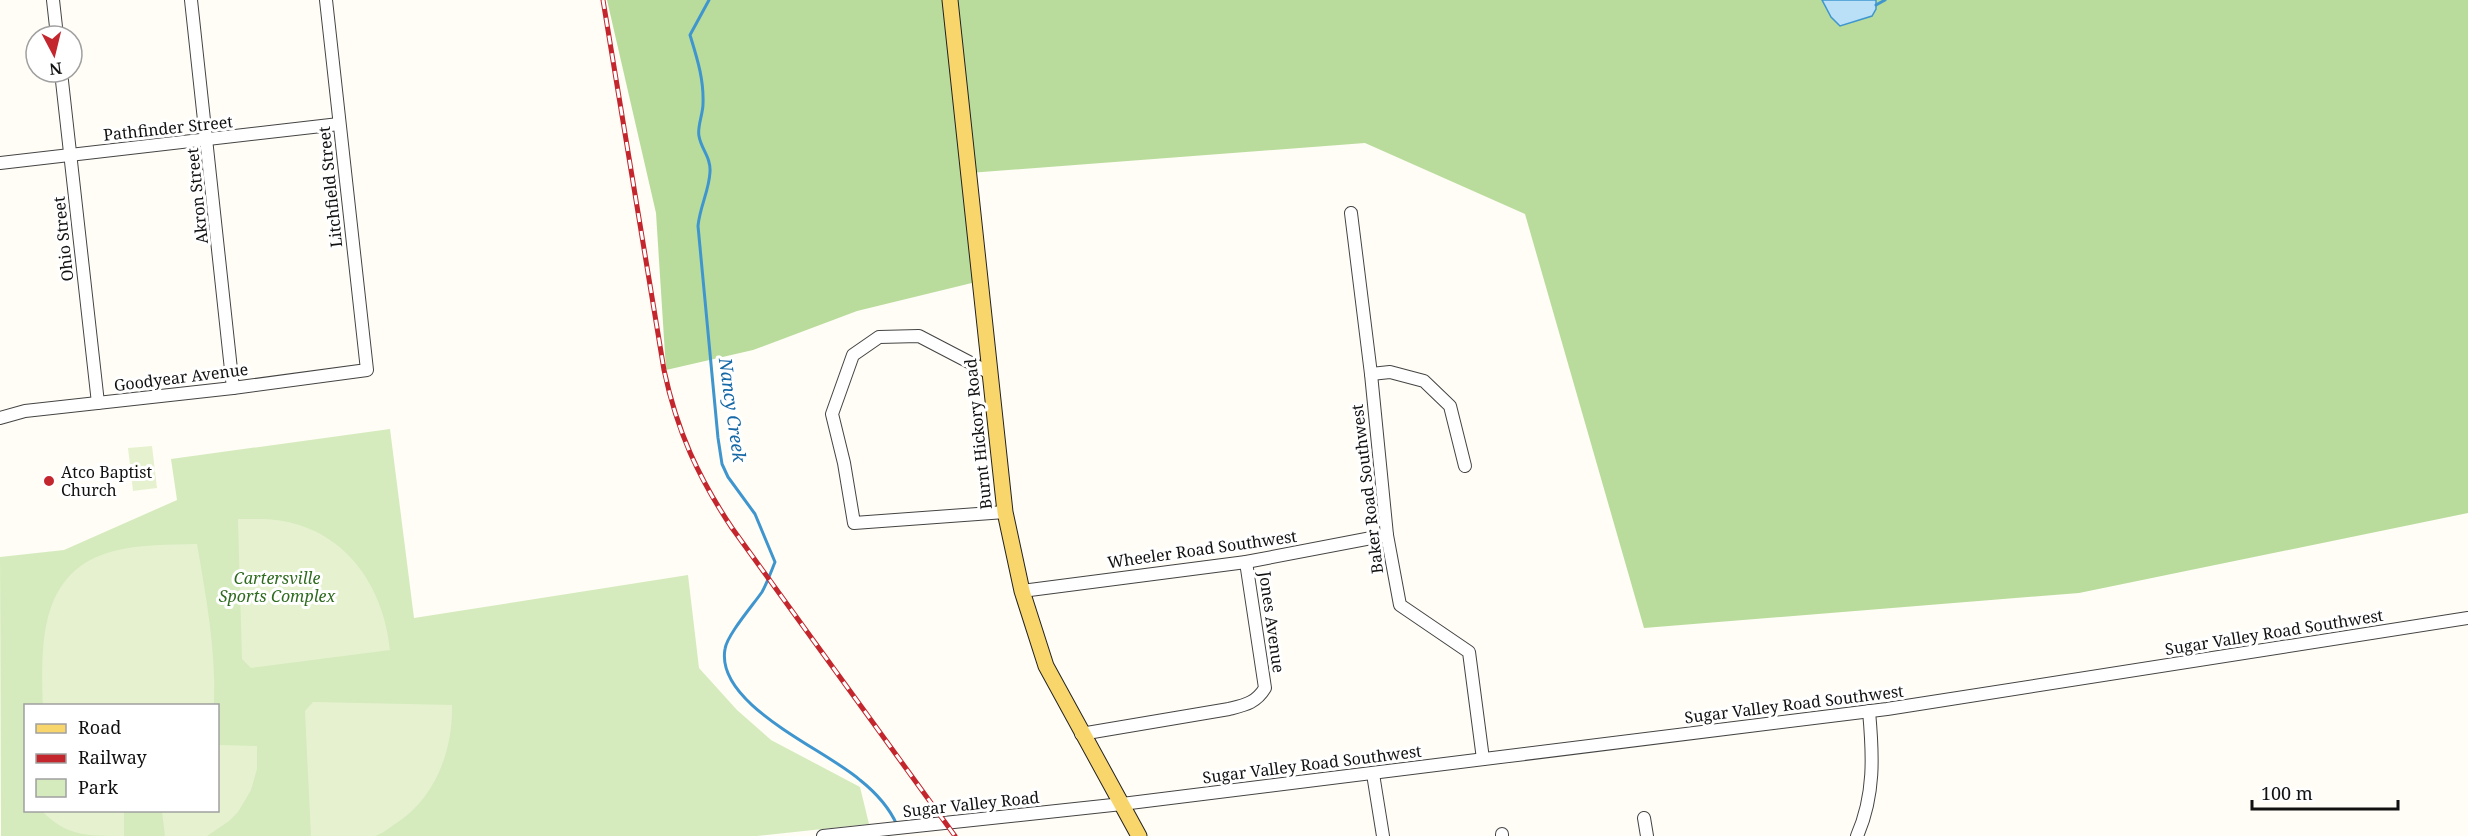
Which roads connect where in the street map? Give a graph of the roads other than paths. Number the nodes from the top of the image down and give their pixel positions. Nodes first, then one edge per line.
1 (53, 0) edge
2 (191, 0) edge
3 (326, 0) edge
4 (950, 0) edge
5 (56, 24) edge
6 (62, 84) edge
7 (339, 124) junction
8 (208, 140) junction
9 (70, 155) junction
10 (0, 163) edge
11 (1351, 213) dead end
12 (367, 370) joint
13 (990, 373) junction
14 (1371, 374) junction
15 (233, 388) junction
16 (98, 403) junction
17 (0, 418) edge
18 (1465, 466) dead end
19 (1005, 512) junction
20 (1387, 535) junction
21 (1246, 562) junction
22 (1022, 591) junction
23 (2468, 618) edge
24 (1869, 711) junction
25 (1081, 734) junction
26 (1483, 759) junction
27 (1373, 774) junction
28 (1122, 804) junction
29 (1644, 818) dead end
30 (823, 836) edge
31 (1139, 836) edge
32 (1383, 836) edge
33 (1647, 836) edge
34 (1857, 836) edge

1 - 5 street
2 - 8 street, Akron Street
3 - 7 street, Litchfield Street
4 - 13 main road, Burnt Hickory Road
6 - 9 street, Ohio Street
7 - 8 street, Pathfinder Street
7 - 12 street, Litchfield Street
8 - 9 street, Pathfinder Street
8 - 15 street, Akron Street
9 - 10 street, Pathfinder Street
9 - 16 street, Ohio Street
11 - 14 street, Baker Road Southwest
12 - 15 street, Goodyear Avenue
13 - 19 main road, Burnt Hickory Road
13 - 19 street
14 - 18 street
14 - 20 street, Baker Road Southwest
15 - 16 street, Goodyear Avenue
16 - 17 street, Goodyear Avenue
19 - 22 main road, Burnt Hickory Road
20 - 21 street, Wheeler Road Southwest
20 - 26 street, Baker Road Southwest
21 - 22 street, Wheeler Road Southwest
21 - 25 street, Jones Avenue
22 - 25 main road, Burnt Hickory Road
23 - 24 street, Sugar Valley Road Southwest
24 - 26 street, Sugar Valley Road Southwest
24 - 34 street
25 - 28 main road, Burnt Hickory Road
26 - 27 street, Sugar Valley Road Southwest
27 - 28 street, Sugar Valley Road Southwest
27 - 32 street
28 - 30 street, Sugar Valley Road
28 - 31 main road, Burnt Hickory Road
29 - 33 street

